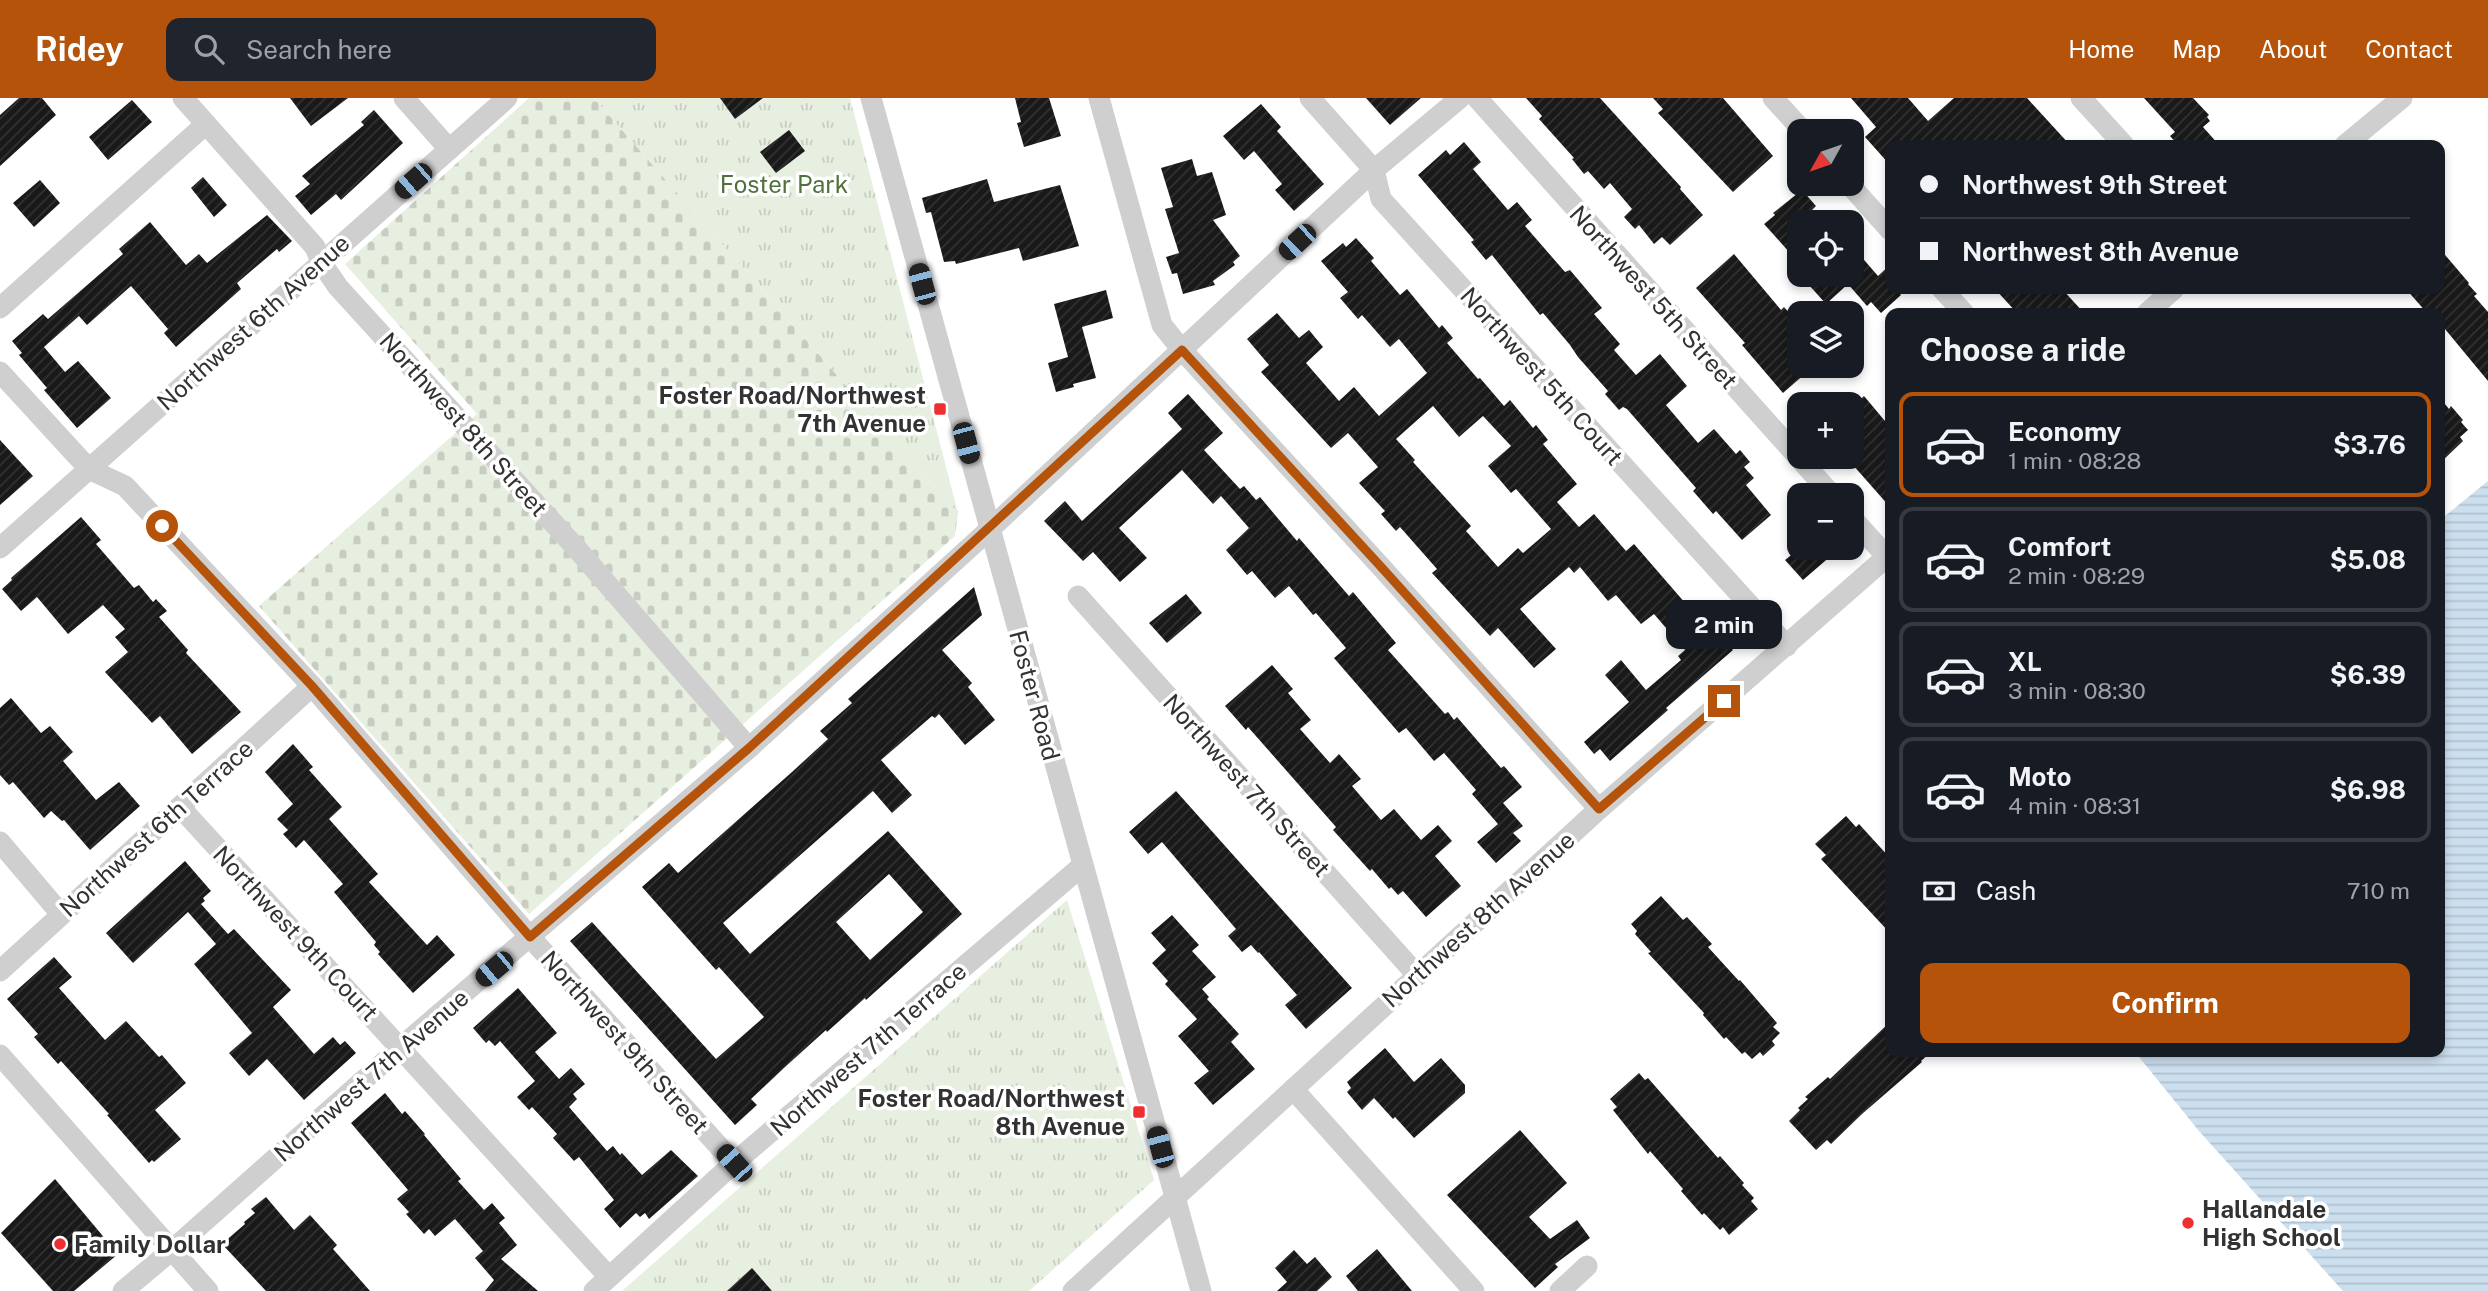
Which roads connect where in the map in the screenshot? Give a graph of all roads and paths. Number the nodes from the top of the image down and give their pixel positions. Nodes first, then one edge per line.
1 (183, 98) edge
2 (404, 98) edge
3 (507, 98) edge
4 (871, 98) edge
5 (1099, 98) edge
6 (1310, 98) edge
7 (1460, 98) edge
8 (1477, 98) edge
9 (1773, 98) edge
10 (2081, 98) edge
11 (2402, 98) edge
12 (1792, 119) edge
13 (206, 124) junction
14 (2119, 140) edge
15 (2351, 140) edge
16 (450, 149) junction
17 (1374, 170) junction
18 (1860, 196) edge
19 (1885, 224) edge
20 (321, 262) junction
21 (1947, 294) edge
22 (2168, 294) edge
23 (0, 308) edge
24 (1959, 308) edge
25 (2153, 308) edge
26 (1182, 350) junction
27 (0, 372) edge
28 (89, 469) junction
29 (1821, 483) edge
30 (990, 529) junction
31 (1864, 531) edge
32 (0, 548) edge
33 (1885, 553) edge
34 (1885, 559) edge
35 (1078, 596) dead end
36 (1787, 646) junction
37 (312, 686) junction
38 (749, 748) junction
39 (180, 807) junction
40 (1599, 809) junction
41 (0, 842) edge
42 (1082, 866) junction
43 (61, 914) junction
44 (530, 937) junction
45 (0, 971) edge
46 (1417, 975) junction
47 (401, 1047) junction
48 (0, 1055) edge
49 (1293, 1089) junction
50 (734, 1163) junction
51 (1174, 1199) junction
52 (172, 1250) junction
53 (1587, 1266) dead end
54 (601, 1284) edge
55 (123, 1291) edge
56 (208, 1291) edge
57 (1073, 1291) edge
58 (1201, 1291) edge
59 (1474, 1291) edge
60 (1560, 1291) edge

1 - 13 street, Northwest 8th Street
2 - 16 street
3 - 16 street, Northwest 6th Avenue
4 - 30 street, Foster Road
5 - 26 street
6 - 17 street, Northwest 5th Court
7 - 17 street, Northwest 7th Avenue
8 - 29 street, Northwest 5th Street
9 - 12 street
10 - 14 street
11 - 15 street
13 - 20 street, Northwest 8th Street
13 - 23 street
16 - 20 street, Northwest 6th Avenue
17 - 26 street, Northwest 7th Avenue
17 - 36 street, Northwest 5th Court
18 - 19 street
20 - 28 street, Northwest 6th Avenue
20 - 38 street, Northwest 8th Street
21 - 24 street
22 - 25 street
26 - 30 street, Northwest 7th Avenue
26 - 40 street
27 - 28 street, Northwest 9th Street
28 - 32 street, Northwest 6th Avenue
28 - 37 street, Northwest 9th Street
30 - 38 street, Northwest 7th Avenue
30 - 42 street, Foster Road
31 - 33 street
34 - 36 street, Northwest 8th Avenue
35 - 46 street, Northwest 7th Street
36 - 40 street, Northwest 8th Avenue
37 - 39 street, Northwest 6th Terrace
37 - 44 street, Northwest 9th Street
38 - 44 street, Northwest 7th Avenue
39 - 43 street, Northwest 6th Terrace
39 - 47 street, Northwest 9th Court
40 - 46 street, Northwest 8th Avenue
41 - 43 street
42 - 50 street, Northwest 7th Terrace
42 - 51 street, Foster Road
43 - 45 street, Northwest 6th Terrace
44 - 47 street, Northwest 7th Avenue
44 - 50 street, Northwest 9th Street
46 - 49 street, Northwest 8th Avenue
47 - 52 street, Northwest 7th Avenue
47 - 54 street, Northwest 9th Court
48 - 52 street
49 - 51 street, Northwest 8th Avenue
49 - 59 street
50 - 54 street, Northwest 7th Terrace
51 - 57 street, Northwest 8th Avenue
51 - 58 street, Foster Road
52 - 55 street, Northwest 7th Avenue
52 - 56 street
53 - 60 street

